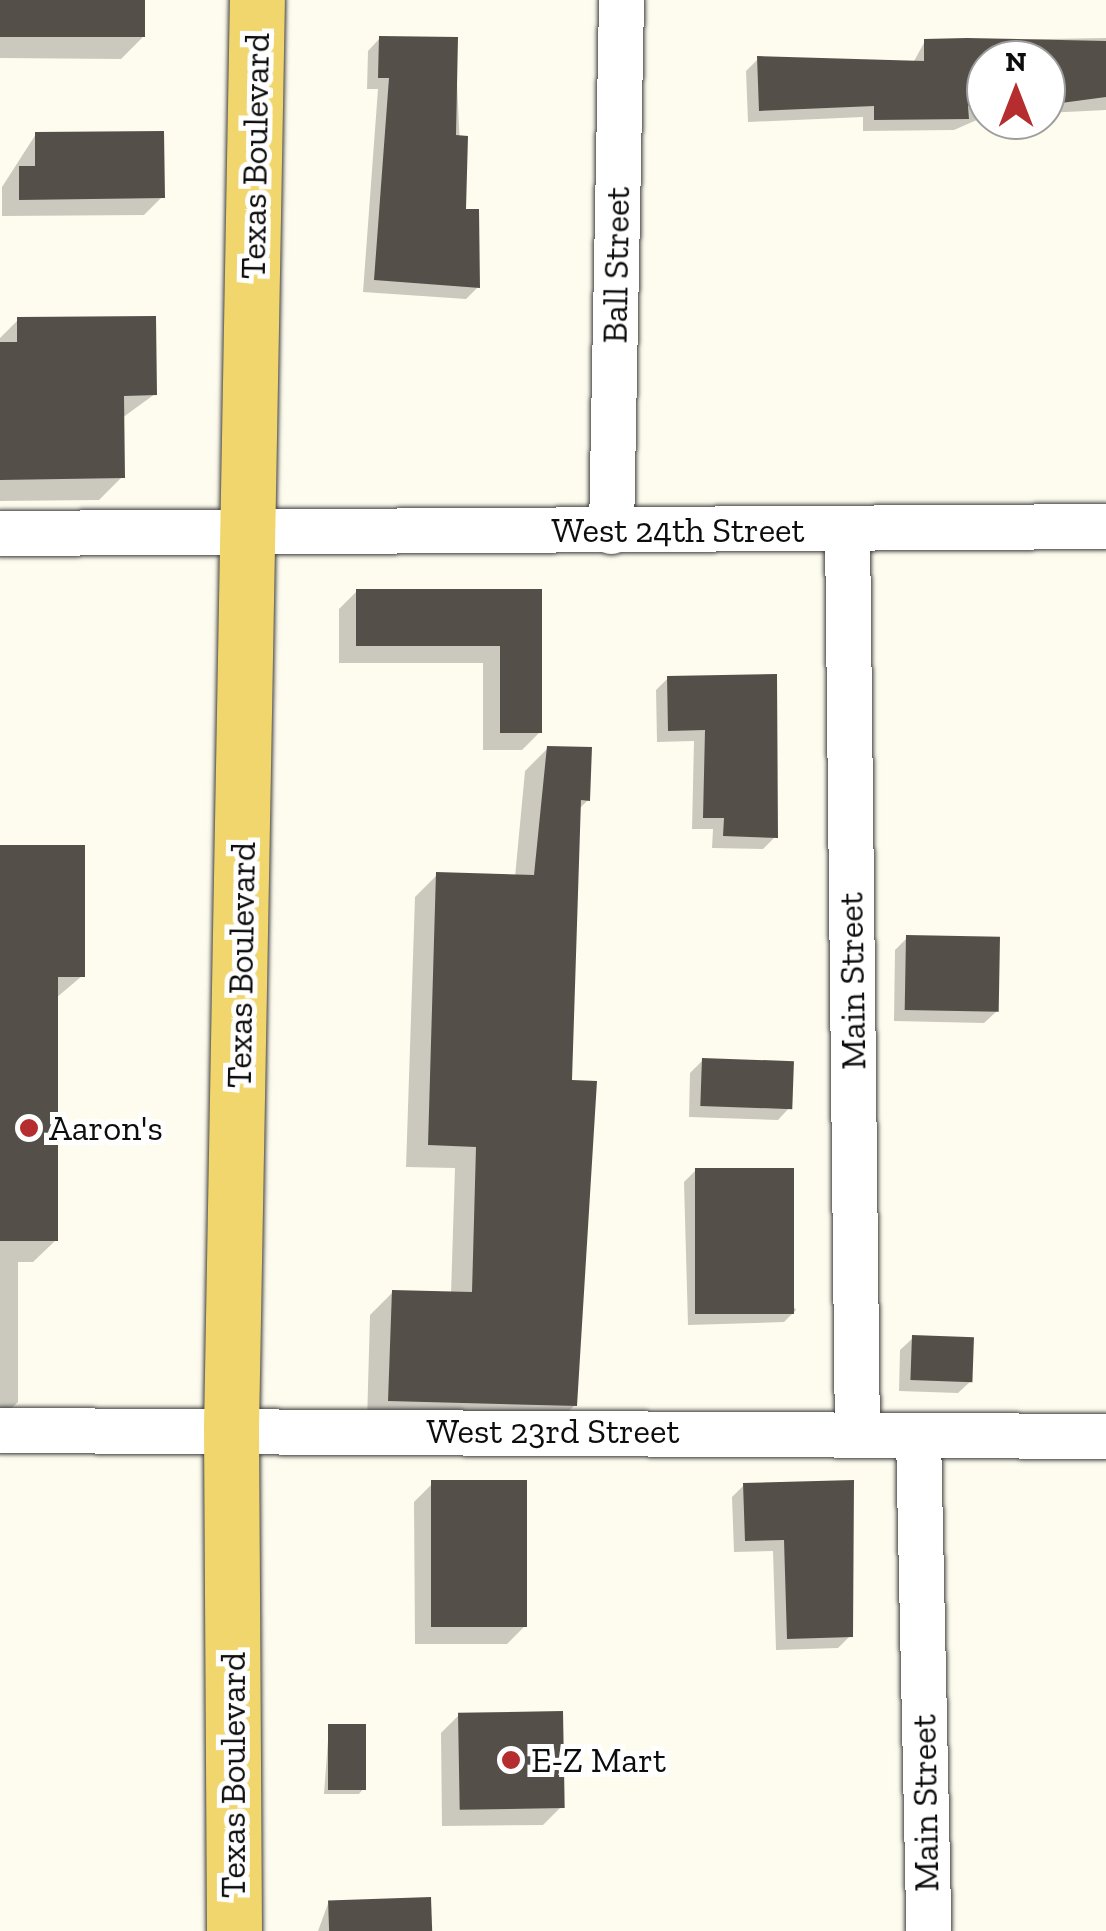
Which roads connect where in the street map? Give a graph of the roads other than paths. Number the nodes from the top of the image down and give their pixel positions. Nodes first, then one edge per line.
1 (257, 0) edge
2 (621, 0) edge
3 (1106, 526) edge
4 (846, 529) junction
5 (250, 530) junction
6 (611, 531) junction
7 (0, 533) edge
8 (231, 1428) junction
9 (0, 1430) edge
10 (857, 1433) junction
11 (918, 1435) junction
12 (1106, 1436) edge
13 (234, 1931) edge
14 (928, 1931) edge

1 - 5 main road, Texas Boulevard
2 - 6 street, Ball Street
3 - 4 street, West 24th Street
4 - 6 street, West 24th Street
4 - 10 street, Main Street
5 - 6 street, West 24th Street
5 - 7 street, West 24th Street
5 - 8 main road, Texas Boulevard
8 - 9 street, West 23rd Street
8 - 10 street, West 23rd Street
8 - 13 main road, Texas Boulevard
10 - 11 street, West 23rd Street
11 - 12 street, West 23rd Street
11 - 14 street, Main Street

